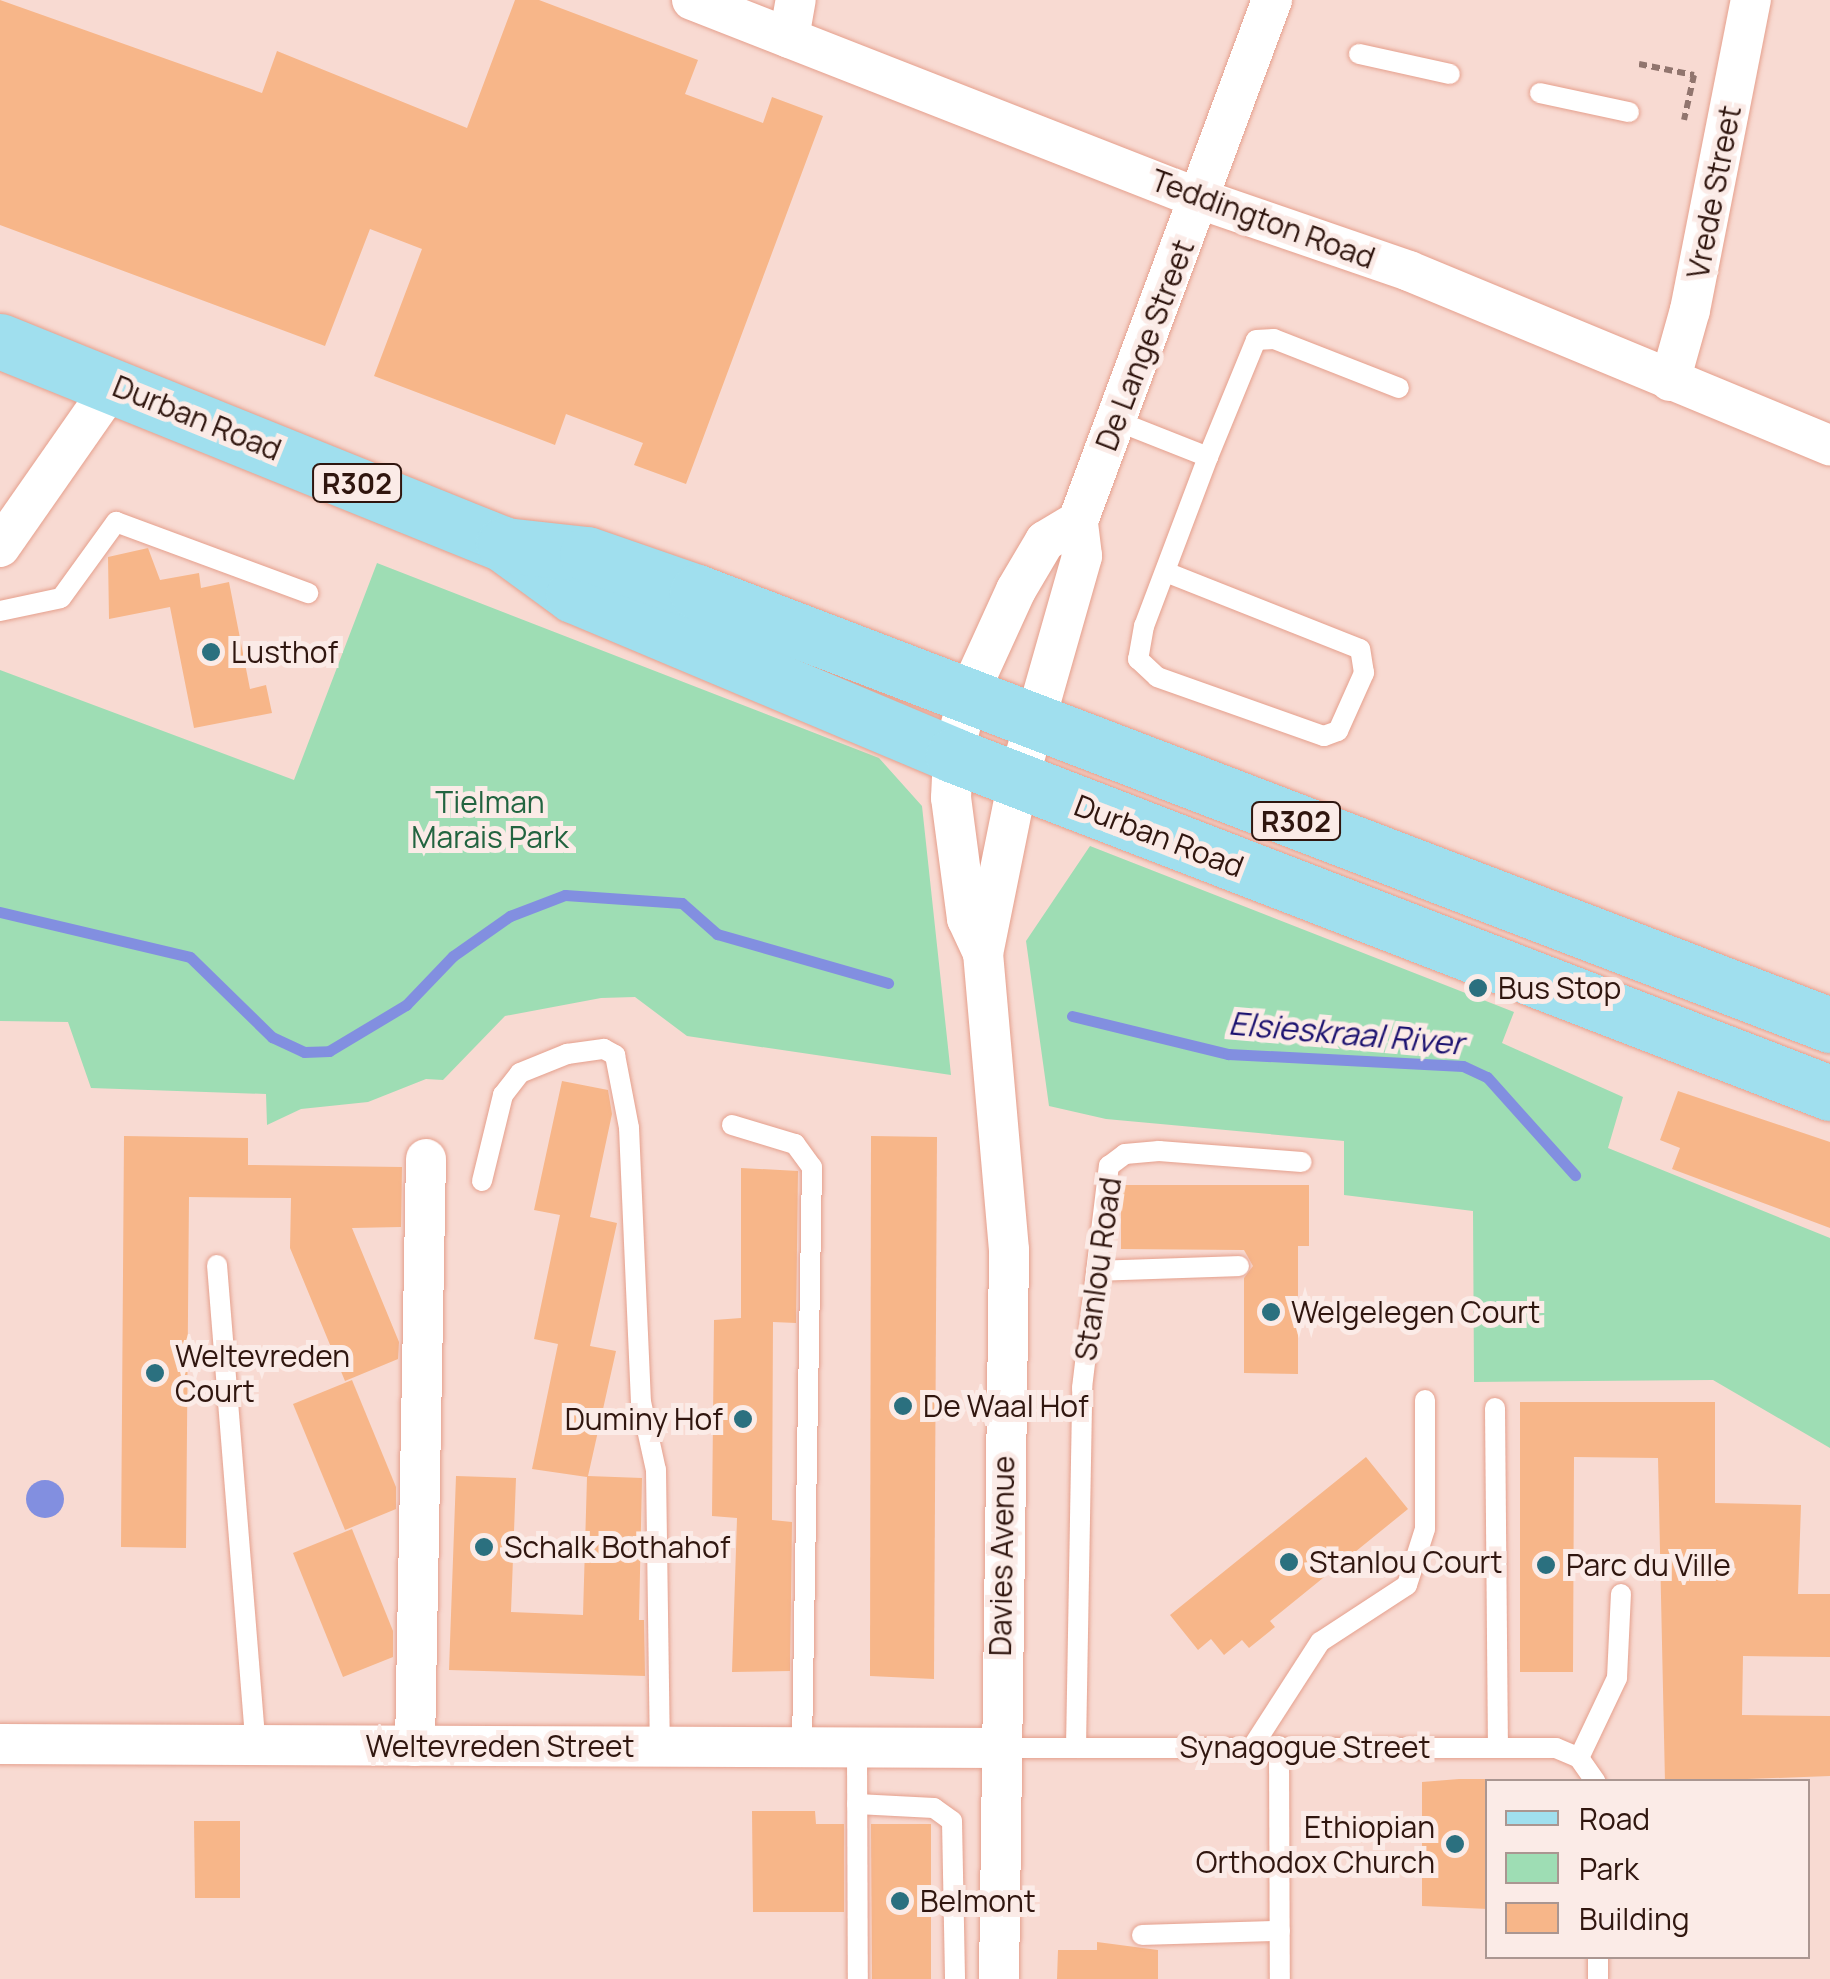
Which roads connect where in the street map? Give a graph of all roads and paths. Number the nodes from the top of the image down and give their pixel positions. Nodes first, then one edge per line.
1 (692, 0) edge
2 (1272, 0) edge
3 (1752, 0) edge
4 (792, 19) edge
5 (1358, 54) dead end
6 (1638, 64) dead end
7 (1450, 74) dead end
8 (1540, 93) dead end
9 (1628, 112) dead end
10 (1684, 120) dead end
11 (1200, 199) junction
12 (0, 341) edge
13 (1670, 382) junction
14 (114, 385) junction
15 (1400, 388) dead end
16 (1117, 421) junction
17 (1830, 445) edge
18 (1208, 457) junction
19 (1078, 520) junction
20 (504, 544) junction
21 (0, 547) edge
22 (1166, 572) junction
23 (308, 593) dead end
24 (0, 610) edge
25 (968, 694) junction
26 (1034, 719) junction
27 (953, 755) junction
28 (1018, 781) junction
29 (983, 954) junction
30 (1830, 1025) edge
31 (1830, 1094) edge
32 (732, 1125) dead end
33 (426, 1158) dead end
34 (1302, 1162) dead end
35 (482, 1181) dead end
36 (217, 1265) dead end
37 (1239, 1266) dead end
38 (1096, 1271) junction
39 (1424, 1400) dead end
40 (1496, 1408) dead end
41 (1621, 1594) dead end
42 (0, 1744) edge
43 (256, 1745) junction
44 (415, 1746) junction
45 (1253, 1746) junction
46 (1279, 1746) junction
47 (660, 1747) junction
48 (1498, 1747) junction
49 (802, 1748) junction
50 (857, 1748) junction
51 (999, 1748) junction
52 (1076, 1748) junction
53 (1579, 1758) junction
54 (1594, 1779) edge
55 (857, 1804) junction
56 (1280, 1931) junction
57 (1142, 1935) dead end
58 (858, 1979) edge
59 (955, 1979) edge
60 (1000, 1979) edge
61 (1280, 1979) edge

1 - 4 street, Teddington Road
2 - 11 street, De Lange Street
3 - 13 street, Vrede Street
4 - 11 street, Teddington Road
5 - 7 lane
6 - 10 path
8 - 9 lane
11 - 13 street, Teddington Road
11 - 16 street, De Lange Street
12 - 14 main road, Durban Road / R302
13 - 17 street, Teddington Road
14 - 20 main road, Durban Road / R302
14 - 21 street
15 - 18 lane
16 - 18 lane
16 - 19 street, De Lange Street
18 - 22 lane
19 - 25 street
19 - 26 street, De Lange Street
20 - 25 main road, Durban Road / R302
20 - 27 main road, Durban Road / R302
22 - 22 lane
23 - 24 lane
25 - 26 main road, Durban Road / R302
25 - 27 street, Davies Avenue
26 - 28 street, De Lange Street
26 - 30 main road, Durban Road / R302
27 - 28 main road, Durban Road / R302
27 - 29 street, Davies Avenue
28 - 29 street, Davies Avenue
28 - 31 main road, Durban Road / R302
29 - 51 street, Davies Avenue
32 - 49 lane
33 - 44 street
34 - 38 lane, Stanlou Road
35 - 47 lane
36 - 43 lane
37 - 38 lane
38 - 52 lane, Stanlou Road
39 - 45 lane
40 - 48 lane
41 - 53 lane
42 - 43 street, Weltevreden Street
43 - 44 street, Weltevreden Street
44 - 47 street, Weltevreden Street
45 - 46 lane, Synagogue Street
45 - 52 lane, Synagogue Street
46 - 48 lane, Synagogue Street
46 - 56 lane
47 - 49 street, Weltevreden Street
48 - 53 lane, Synagogue Street
49 - 50 street, Weltevreden Street
50 - 51 street, Weltevreden Street
50 - 55 lane
51 - 52 lane, Synagogue Street
51 - 60 street, Davies Avenue
53 - 54 lane
55 - 58 lane
55 - 59 lane
56 - 57 lane
56 - 61 lane

